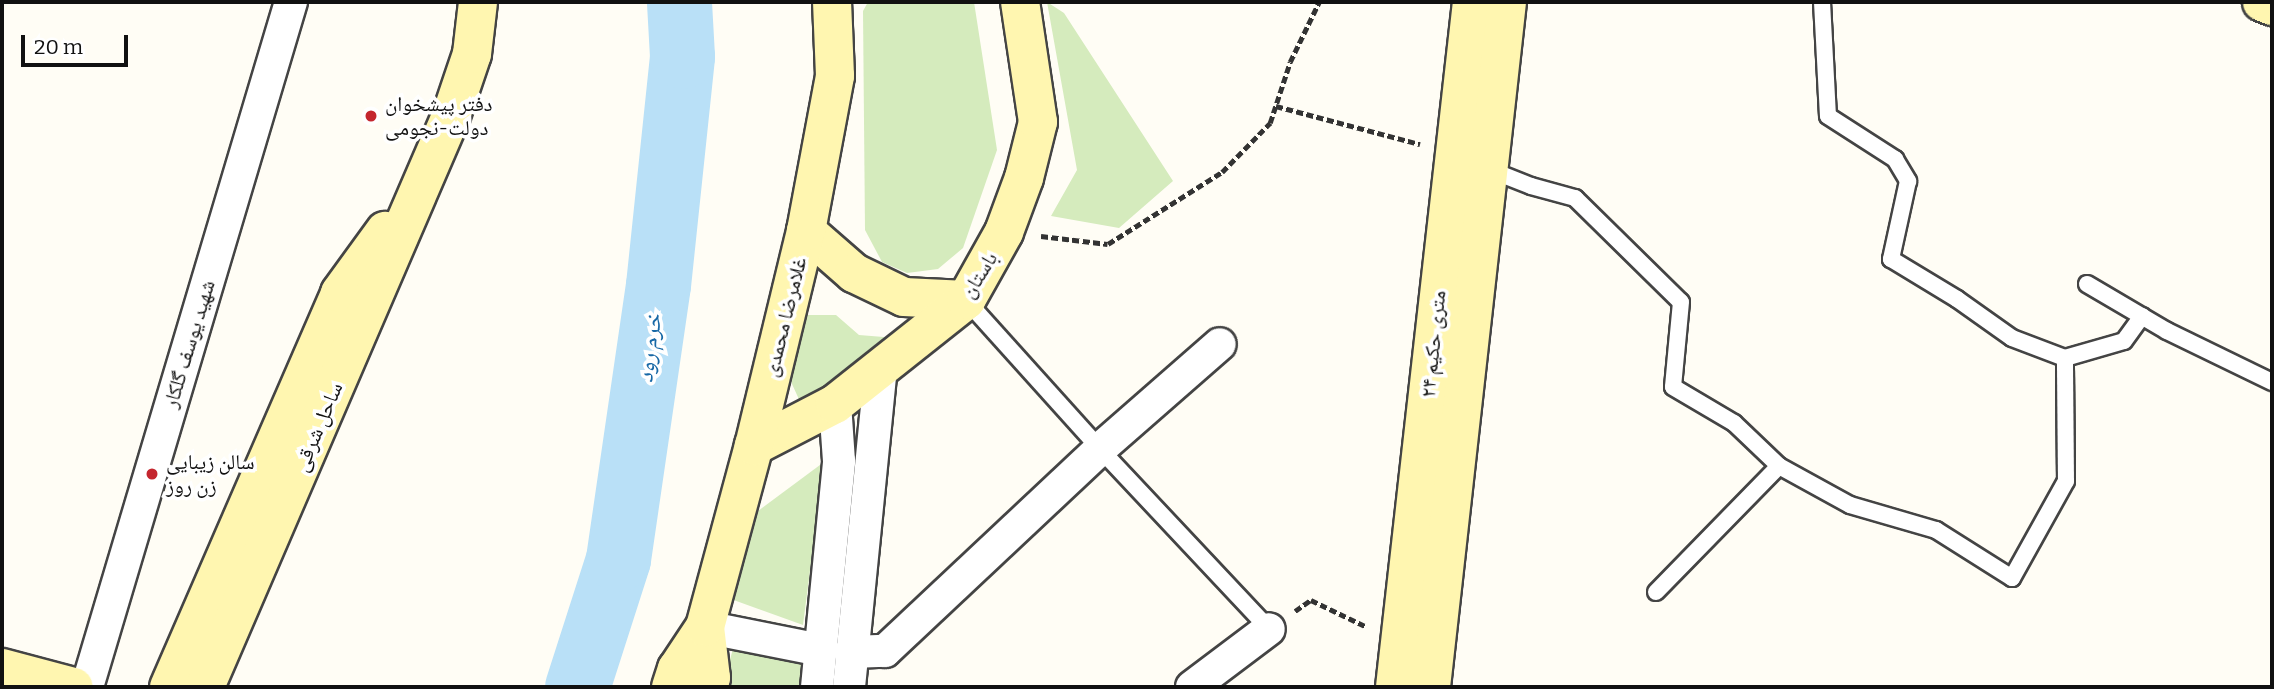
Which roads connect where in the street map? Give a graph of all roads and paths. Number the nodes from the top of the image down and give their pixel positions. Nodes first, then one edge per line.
1 (291, 2) edge
2 (478, 2) edge
3 (832, 2) edge
4 (1020, 2) edge
5 (1319, 2) edge
6 (1472, 2) edge
7 (1507, 2) edge
8 (1822, 2) edge
9 (2262, 2) edge
10 (2272, 6) edge
11 (1276, 106) junction
12 (1472, 161) junction
13 (430, 166) junction
14 (806, 231) junction
15 (1004, 232) junction
16 (2087, 284) dead end
17 (966, 300) junction
18 (2142, 316) junction
19 (1220, 344) dead end
20 (2065, 358) junction
21 (881, 367) junction
22 (2272, 382) edge
23 (835, 404) junction
24 (754, 446) junction
25 (1100, 449) junction
26 (1779, 466) junction
27 (1656, 592) dead end
28 (705, 627) junction
29 (1269, 629) junction
30 (1400, 643) junction
31 (820, 650) junction
32 (851, 652) junction
33 (2, 668) edge
34 (74, 687) edge
35 (87, 687) edge
36 (169, 687) edge
37 (205, 687) edge
38 (671, 687) edge
39 (708, 687) edge
40 (817, 687) edge
41 (849, 687) edge
42 (1192, 687) edge
43 (1395, 687) edge
44 (1431, 687) edge

1 - 35 street, شهید یوسف گلکار
2 - 13 main road
3 - 14 main road, غلامرضا محمدی
4 - 15 main road, باستان
5 - 11 path
6 - 12 main road, ۲۴ متری حکیم
7 - 12 main road, ۲۴ متری حکیم
8 - 20 lane
9 - 10 main road
11 - 12 path
11 - 15 path
12 - 26 lane
12 - 30 main road, ۲۴ متری حکیم
12 - 44 main road, ۲۴ متری حکیم
13 - 36 main road
13 - 37 main road, ساحل شرقی
14 - 17 main road
14 - 24 main road, غلامرضا محمدی
15 - 17 main road, باستان
16 - 18 lane
17 - 21 main road, باستان
17 - 25 lane
18 - 20 lane
18 - 22 lane
19 - 25 street
20 - 26 lane
21 - 23 main road, باستان
21 - 32 street
23 - 24 main road, باستان
23 - 31 street
24 - 28 main road, غلامرضا محمدی
25 - 29 lane
25 - 32 street
26 - 27 lane
28 - 31 street
28 - 38 main road, غلامرضا محمدی
28 - 39 main road, غلامرضا محمدی
29 - 30 path
29 - 42 street
30 - 43 main road, ۲۴ متری حکیم
31 - 40 street
32 - 41 street
33 - 34 main road

